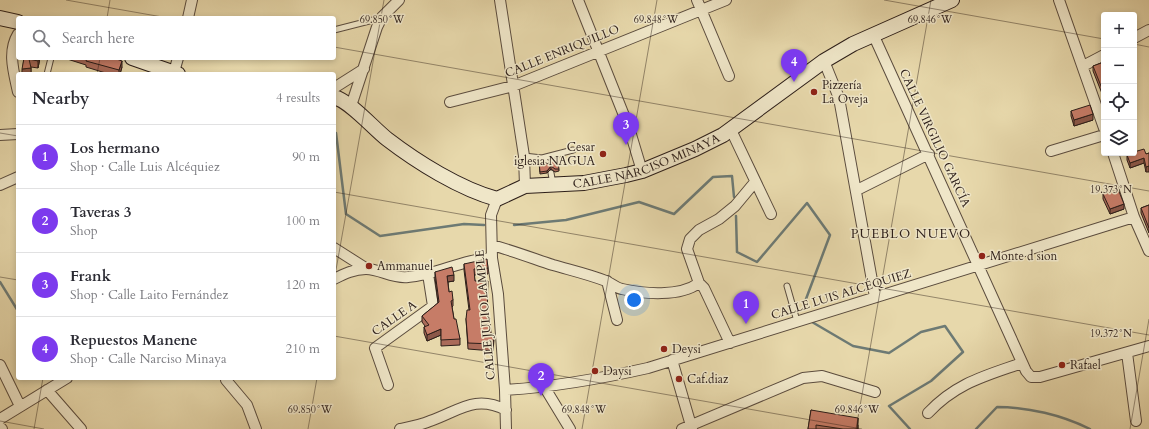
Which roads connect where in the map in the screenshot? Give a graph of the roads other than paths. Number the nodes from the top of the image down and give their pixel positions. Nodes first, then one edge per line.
1 (399, 0) edge
2 (500, 0) edge
3 (578, 0) edge
4 (697, 0) edge
5 (726, 0) edge
6 (1059, 0) edge
7 (190, 1) edge
8 (945, 1) edge
9 (701, 10) junction
10 (188, 16) edge
11 (382, 17) junction
12 (0, 18) edge
13 (16, 22) edge
14 (336, 29) edge
15 (1149, 30) edge
16 (873, 34) junction
17 (1137, 36) edge
18 (16, 39) edge
19 (598, 51) junction
20 (1101, 57) edge
21 (50, 60) edge
22 (138, 60) edge
23 (178, 60) edge
24 (824, 61) junction
25 (1083, 66) junction
26 (364, 69) junction
27 (48, 72) edge
28 (173, 72) edge
29 (176, 72) edge
30 (730, 76) dead end
31 (16, 81) edge
32 (513, 86) junction
33 (336, 87) edge
34 (336, 98) edge
35 (450, 102) dead end
36 (351, 106) junction
37 (1101, 120) edge
38 (730, 130) junction
39 (16, 134) edge
40 (0, 135) edge
41 (1101, 136) edge
42 (573, 150) dead end
43 (1051, 152) dead end
44 (929, 154) junction
45 (524, 156) junction
46 (1114, 156) edge
47 (542, 158) junction
48 (547, 163) edge
49 (642, 170) junction
50 (16, 178) edge
51 (755, 182) junction
52 (0, 184) edge
53 (525, 186) junction
54 (857, 190) junction
55 (497, 199) junction
56 (771, 214) dead end
57 (1134, 217) junction
58 (492, 245) junction
59 (336, 249) edge
60 (1149, 251) edge
61 (492, 258) junction
62 (979, 264) junction
63 (367, 269) junction
64 (428, 274) junction
65 (336, 278) edge
66 (607, 281) junction
67 (699, 283) junction
68 (787, 286) dead end
69 (875, 297) junction
70 (617, 320) dead end
71 (797, 322) junction
72 (730, 343) junction
73 (1149, 346) edge
74 (1127, 353) junction
75 (672, 360) junction
76 (1022, 363) junction
77 (0, 365) edge
78 (64, 380) edge
79 (226, 380) dead end
80 (388, 384) dead end
81 (545, 388) junction
82 (47, 390) junction
83 (505, 390) junction
84 (875, 392) dead end
85 (20, 406) junction
86 (506, 410) junction
87 (928, 413) dead end
88 (0, 419) edge
89 (1136, 421) dead end
90 (688, 428) edge
91 (81, 429) edge
92 (256, 429) edge
93 (400, 429) edge
94 (506, 429) edge
95 (570, 429) edge

1 - 11 street
2 - 32 street
3 - 19 street
4 - 9 street
5 - 9 street, CALLE ENRIQUILLO
6 - 25 street
7 - 10 street
8 - 16 street, CALLE NARCISO MINAYA
9 - 19 street, CALLE ENRIQUILLO
9 - 30 street
11 - 14 lane
11 - 26 street
12 - 13 street
15 - 17 street
16 - 24 street, CALLE NARCISO MINAYA
16 - 44 street, CALLE VIRGILIO GARCÍA
18 - 31 street
19 - 32 street, CALLE ENRIQUILLO
19 - 49 street
20 - 25 street
21 - 27 lane
22 - 28 street
23 - 29 street
24 - 38 street, CALLE NARCISO MINAYA
24 - 54 street
25 - 37 street
26 - 33 street
26 - 36 street
32 - 35 street, CALLE ENRIQUILLO
32 - 45 street
34 - 36 street
36 - 55 street
38 - 49 street, CALLE NARCISO MINAYA
38 - 51 street
39 - 40 street
41 - 43 street
42 - 47 lane
44 - 54 street
44 - 62 street, CALLE VIRGILIO GARCÍA
45 - 47 lane
45 - 53 street
46 - 57 street
47 - 48 lane
49 - 53 street, CALLE NARCISO MINAYA
50 - 52 street
51 - 56 street
51 - 67 street
53 - 55 street, CALLE NARCISO MINAYA
54 - 69 street
55 - 58 street, CALLE JULIO LAMPLE
57 - 60 street
57 - 62 street, CALLE LUIS ALCÉQUIEZ
58 - 61 street, CALLE JULIO LAMPLE
58 - 66 street
59 - 63 street
61 - 64 street
61 - 83 street, CALLE JULIO LAMPLE
62 - 69 street, CALLE LUIS ALCÉQUIEZ
62 - 76 street, CALLE VIRGILIO GARCÍA
63 - 64 street
63 - 65 street
64 - 80 street, CALLE A
66 - 67 street
66 - 70 street
67 - 72 street
68 - 71 lane
69 - 71 street, CALLE LUIS ALCÉQUIEZ
71 - 72 street, CALLE LUIS ALCÉQUIEZ
72 - 75 street, CALLE LUIS ALCÉQUIEZ
73 - 74 street
74 - 76 street, CALLE VIRGILIO GARCÍA
74 - 89 street
75 - 81 street, CALLE LUIS ALCÉQUIEZ
75 - 90 street
76 - 87 street
77 - 85 street
78 - 82 street
79 - 92 street
81 - 83 street, CALLE LUIS ALCÉQUIEZ
81 - 95 street
82 - 85 street
82 - 91 street
83 - 86 street, CALLE JULIO LAMPLE
84 - 90 street
85 - 88 street
86 - 93 street
86 - 94 street, CALLE JULIO LAMPLE

